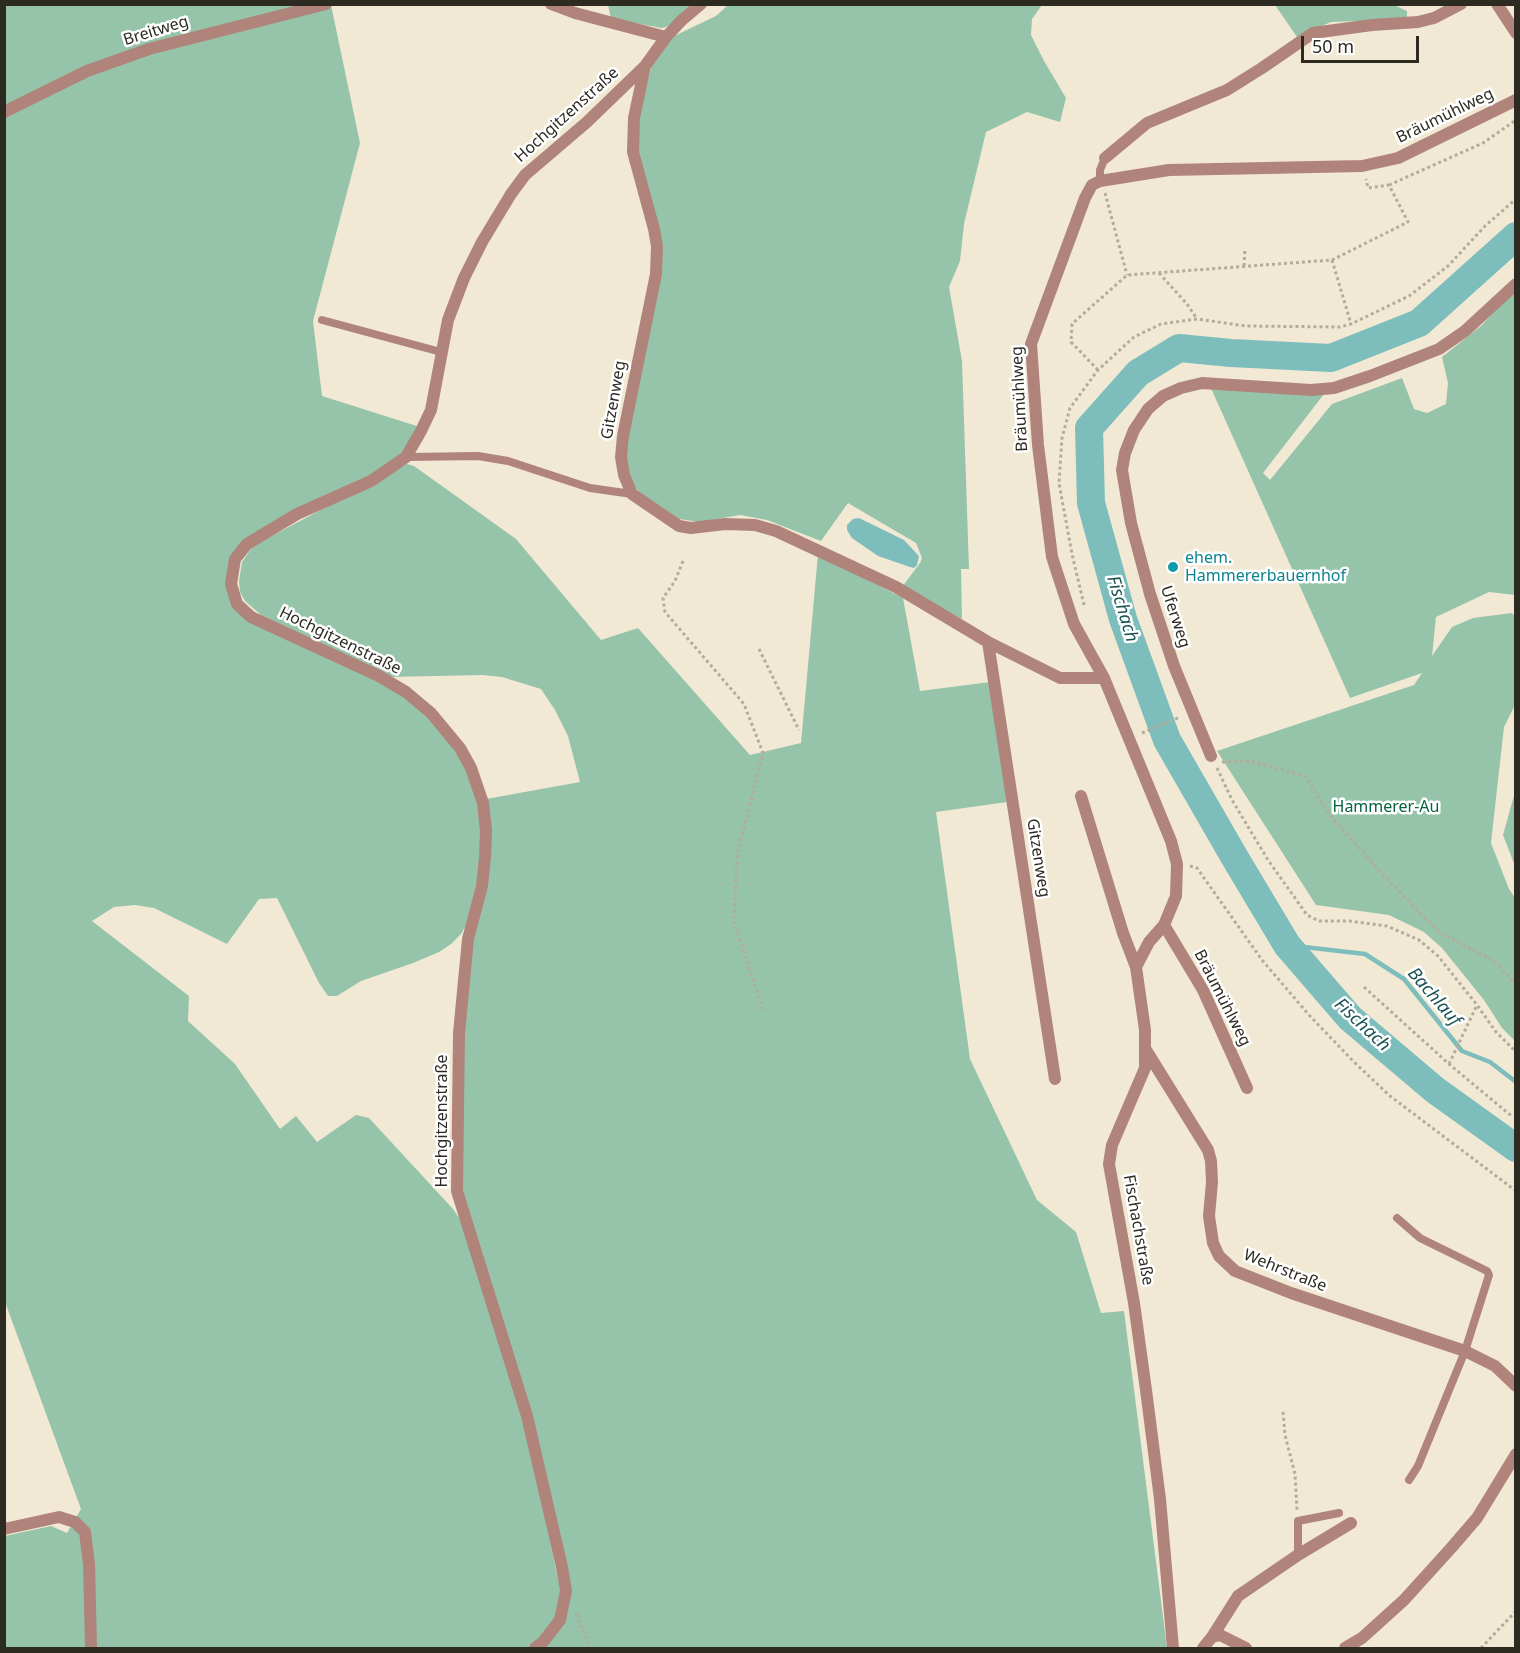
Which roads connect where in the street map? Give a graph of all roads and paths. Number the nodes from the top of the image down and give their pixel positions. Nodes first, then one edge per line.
1 (326, 4) edge
2 (551, 4) edge
3 (701, 4) edge
4 (1461, 4) edge
5 (1497, 4) edge
6 (1515, 33) edge
7 (666, 37) junction
8 (645, 66) junction
9 (1515, 100) edge
10 (4, 112) edge
11 (1515, 120) edge
12 (1105, 158) joint
13 (1362, 166) junction
14 (1100, 181) junction
15 (1389, 185) junction
16 (1245, 249) dead end
17 (1332, 260) junction
18 (1244, 266) junction
19 (1159, 273) junction
20 (1127, 275) junction
21 (1515, 284) edge
22 (1197, 319) dead end
23 (322, 320) dead end
24 (1351, 324) dead end
25 (441, 352) junction
26 (1098, 370) dead end
27 (406, 457) junction
28 (632, 494) junction
29 (683, 561) dead end
30 (988, 642) junction
31 (759, 649) dead end
32 (1104, 678) junction
33 (1188, 714) dead end
34 (799, 730) dead end
35 (1133, 737) dead end
36 (1212, 759) junction
37 (1081, 796) dead end
38 (1177, 864) junction
39 (1164, 925) junction
40 (1136, 967) junction
41 (1515, 984) edge
42 (1364, 987) dead end
43 (1477, 1005) junction
44 (764, 1010) dead end
45 (1145, 1049) junction
46 (1515, 1052) edge
47 (1449, 1064) junction
48 (1055, 1079) dead end
49 (1247, 1088) dead end
50 (1515, 1116) edge
51 (1515, 1191) edge
52 (1396, 1218) dead end
53 (1465, 1351) junction
54 (1515, 1386) edge
55 (1283, 1412) dead end
56 (1515, 1454) edge
57 (1409, 1480) dead end
58 (1339, 1513) dead end
59 (1298, 1521) junction
60 (1351, 1523) dead end
61 (4, 1529) edge
62 (1298, 1555) junction
63 (566, 1591) junction
64 (1515, 1611) edge
65 (1212, 1637) junction
66 (91, 1648) edge
67 (535, 1648) edge
68 (591, 1648) edge
69 (1173, 1648) edge
70 (1203, 1648) edge
71 (1246, 1648) edge
72 (1345, 1648) edge
73 (1481, 1648) edge

1 - 10 street, Breitweg
2 - 7 street
3 - 7 street, Hochgitzenstraße
4 - 12 street
5 - 6 street
7 - 8 street, Hochgitzenstraße
8 - 25 street, Hochgitzenstraße
8 - 28 street, Gitzenweg
9 - 13 street, Bräumühlweg
11 - 15 path
12 - 14 lane
13 - 14 street, Bräumühlweg
13 - 15 path
14 - 20 path
14 - 32 street, Bräumühlweg
15 - 17 path
16 - 18 path
17 - 18 path
17 - 24 path
18 - 19 path
19 - 20 path
19 - 22 path
20 - 26 path
21 - 36 street, Uferweg
23 - 25 lane
25 - 27 street, Hochgitzenstraße
27 - 28 lane
27 - 63 street, Hochgitzenstraße
28 - 30 street
29 - 44 path
30 - 32 street
30 - 48 street, Gitzenweg
31 - 34 path
32 - 38 street, Bräumühlweg
33 - 35 path
36 - 41 path
36 - 43 path
37 - 40 street, Fischachstraße
38 - 39 street, Bräumühlweg
38 - 51 path
39 - 40 street, Bräumühlweg
39 - 49 street, Bräumühlweg
40 - 45 street, Fischachstraße
42 - 47 path
43 - 46 path
43 - 47 path
45 - 53 street, Wehrstraße
45 - 69 street, Fischachstraße
47 - 50 path
52 - 53 lane
53 - 54 street, Wehrstraße
53 - 57 lane
55 - 59 path
56 - 72 street
58 - 59 lane
59 - 62 lane
60 - 62 street
61 - 66 street
62 - 65 street
63 - 67 street, Hochgitzenstraße
63 - 68 path
64 - 73 path
65 - 70 street
65 - 71 street

